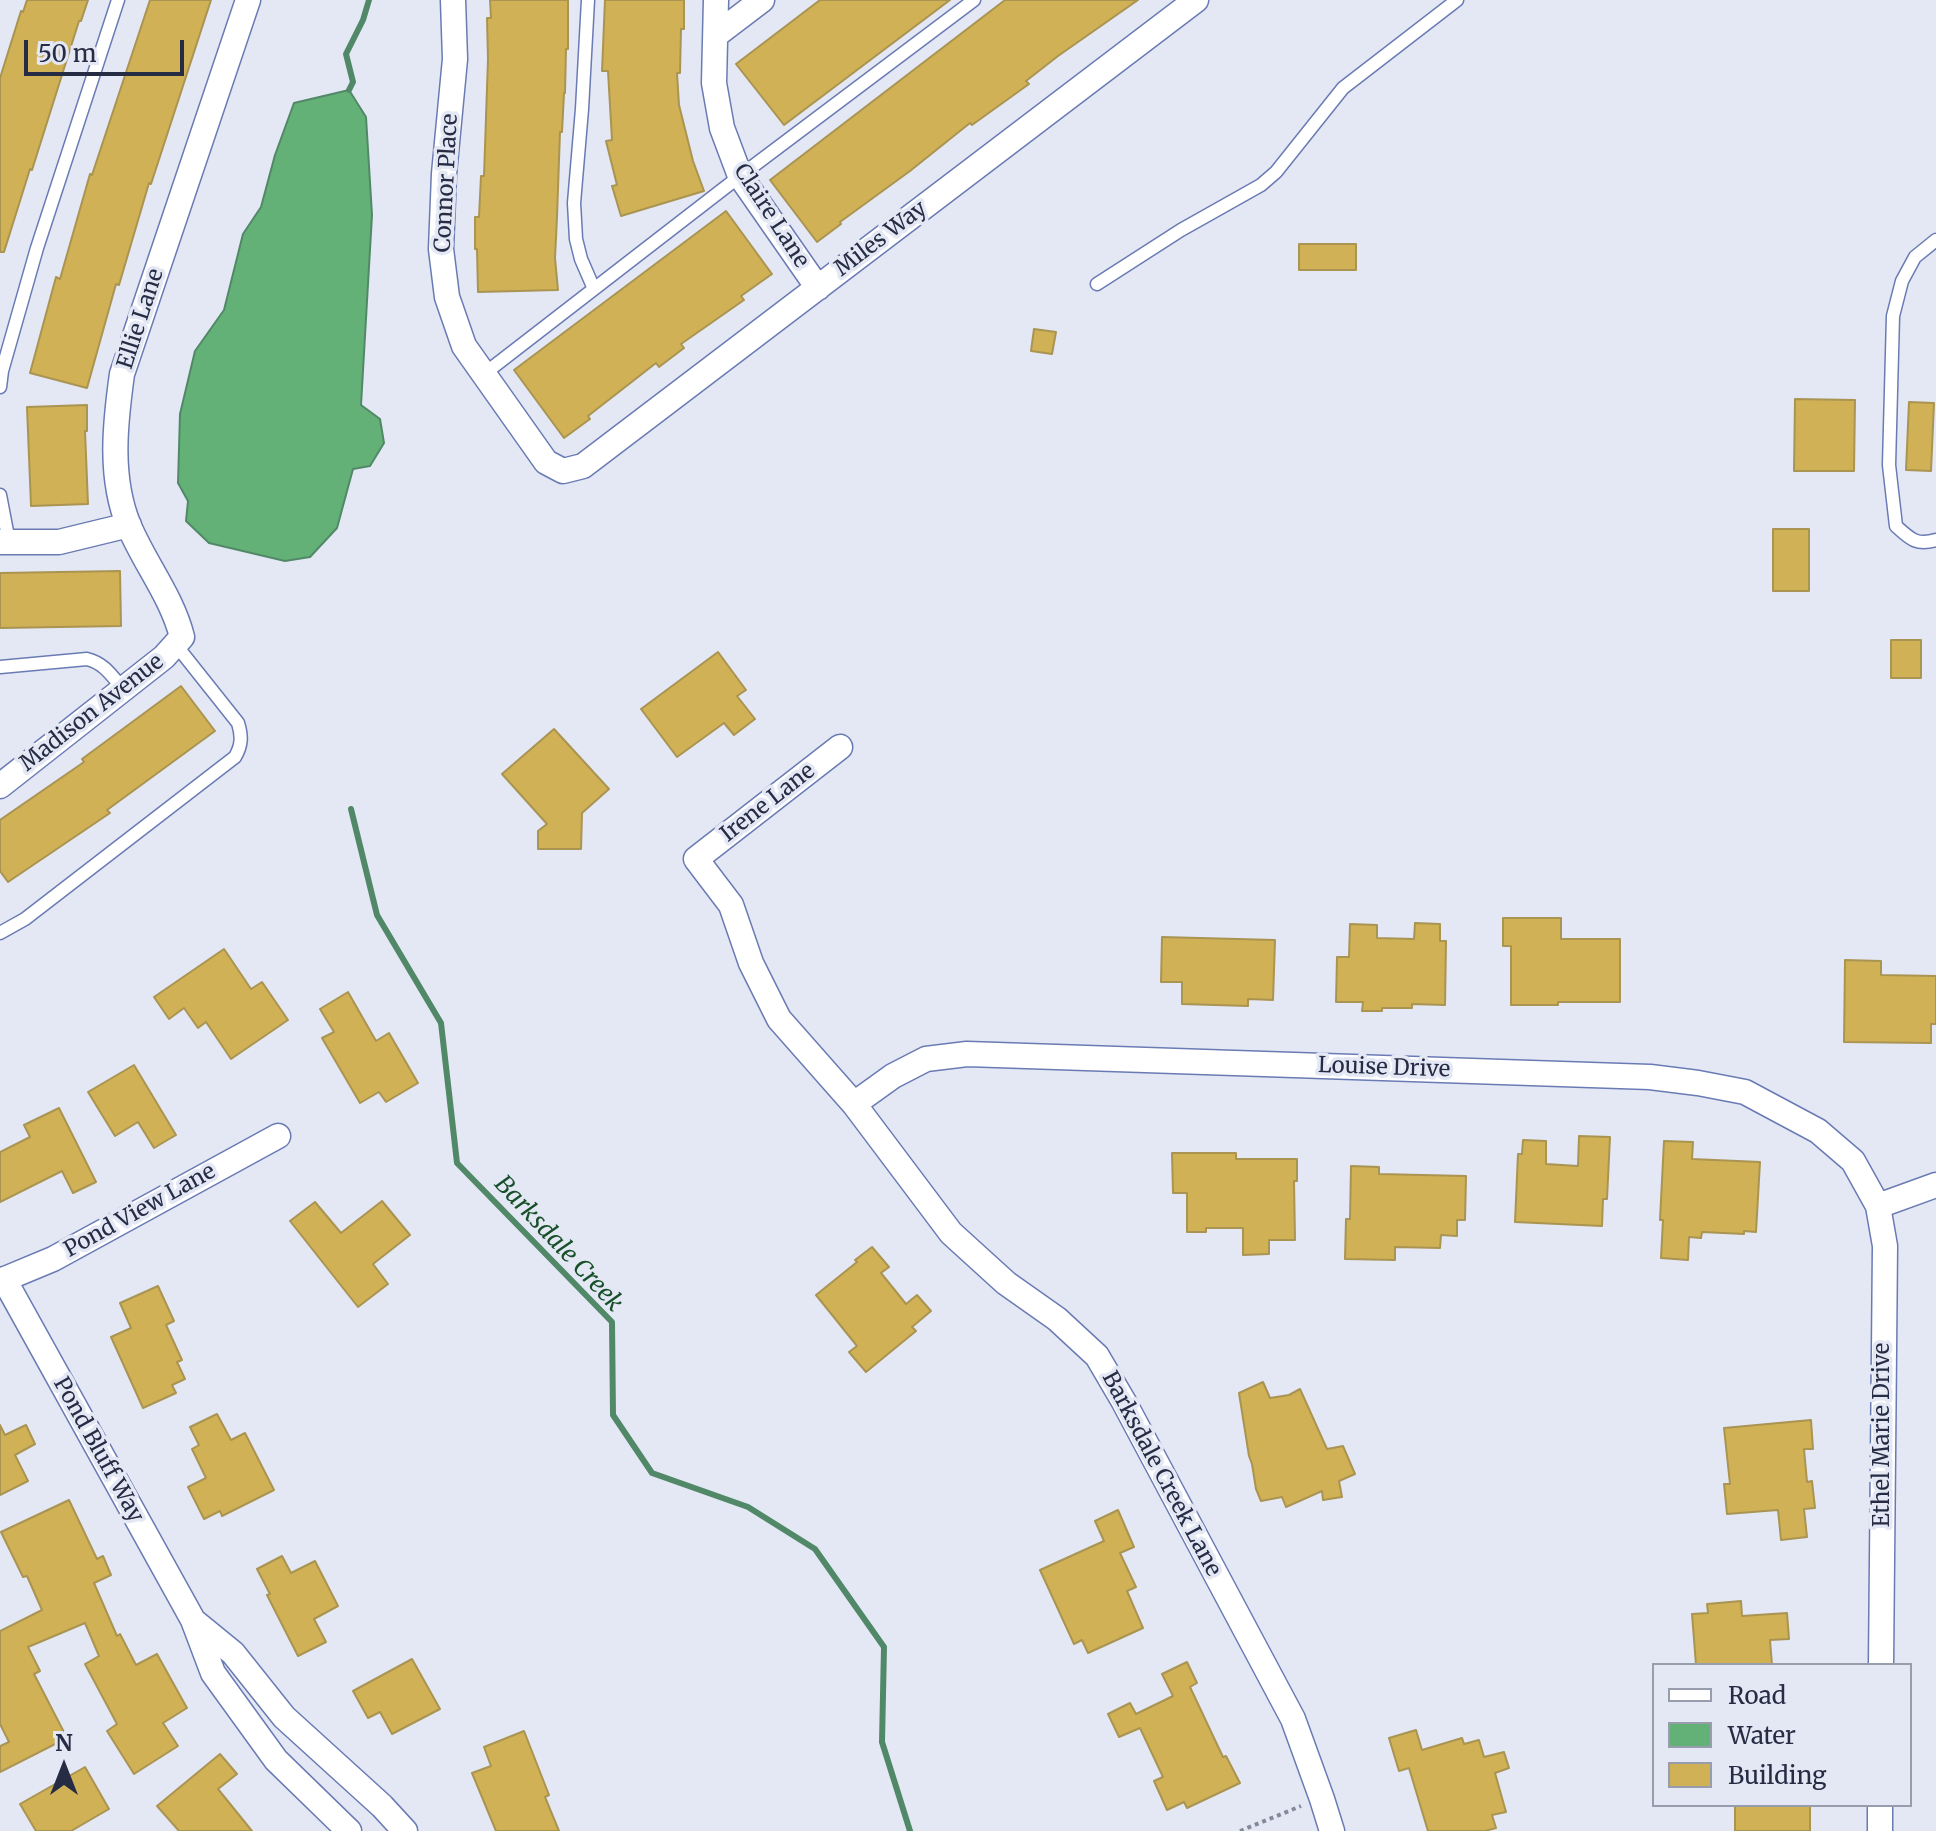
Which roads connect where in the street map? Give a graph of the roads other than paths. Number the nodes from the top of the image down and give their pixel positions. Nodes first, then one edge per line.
1 (118, 0) edge
2 (248, 0) edge
3 (453, 0) edge
4 (588, 0) edge
5 (716, 0) edge
6 (762, 0) edge
7 (974, 0) edge
8 (1196, 0) edge
9 (1457, 0) edge
10 (716, 35) junction
11 (740, 176) junction
12 (1936, 240) edge
13 (1097, 284) dead end
14 (818, 288) junction
15 (594, 289) junction
16 (484, 374) junction
17 (0, 387) edge
18 (563, 471) joint
19 (0, 495) edge
20 (129, 525) junction
21 (1936, 540) edge
22 (4, 542) edge
23 (179, 641) junction
24 (0, 667) edge
25 (123, 689) junction
26 (840, 747) dead end
27 (0, 786) edge
28 (696, 859) joint
29 (0, 933) edge
30 (854, 1104) junction
31 (278, 1136) dead end
32 (1936, 1185) edge
33 (1878, 1206) junction
34 (2, 1280) edge
35 (193, 1620) junction
36 (1881, 1663) edge
37 (1880, 1807) edge
38 (349, 1831) edge
39 (405, 1831) edge
40 (1332, 1831) edge
41 (1880, 1831) edge

1 - 17 lane
2 - 20 street, Ellie Lane
3 - 16 street, Connor Place
4 - 15 lane
5 - 10 street, Claire Lane
6 - 10 street
7 - 11 lane
8 - 14 street, Miles Way
9 - 13 lane
10 - 11 street, Claire Lane
11 - 14 street, Claire Lane
11 - 15 lane
12 - 21 lane
14 - 18 street, Miles Way
15 - 16 lane
16 - 18 street, Connor Place
19 - 22 lane
20 - 22 street
20 - 23 street, Ellie Lane
23 - 25 street, Madison Avenue
23 - 29 lane
24 - 25 lane
25 - 27 street, Madison Avenue
26 - 28 street, Irene Lane
28 - 30 street, Barksdale Creek Lane
30 - 33 street, Louise Drive
30 - 40 street, Barksdale Creek Lane
31 - 34 street, Pond View Lane
32 - 33 street
33 - 36 street, Ethel Marie Drive
34 - 35 street, Pond Bluff Way
35 - 38 street, Pond Bluff Way
35 - 39 street, Pond Bluff Way
37 - 41 street

